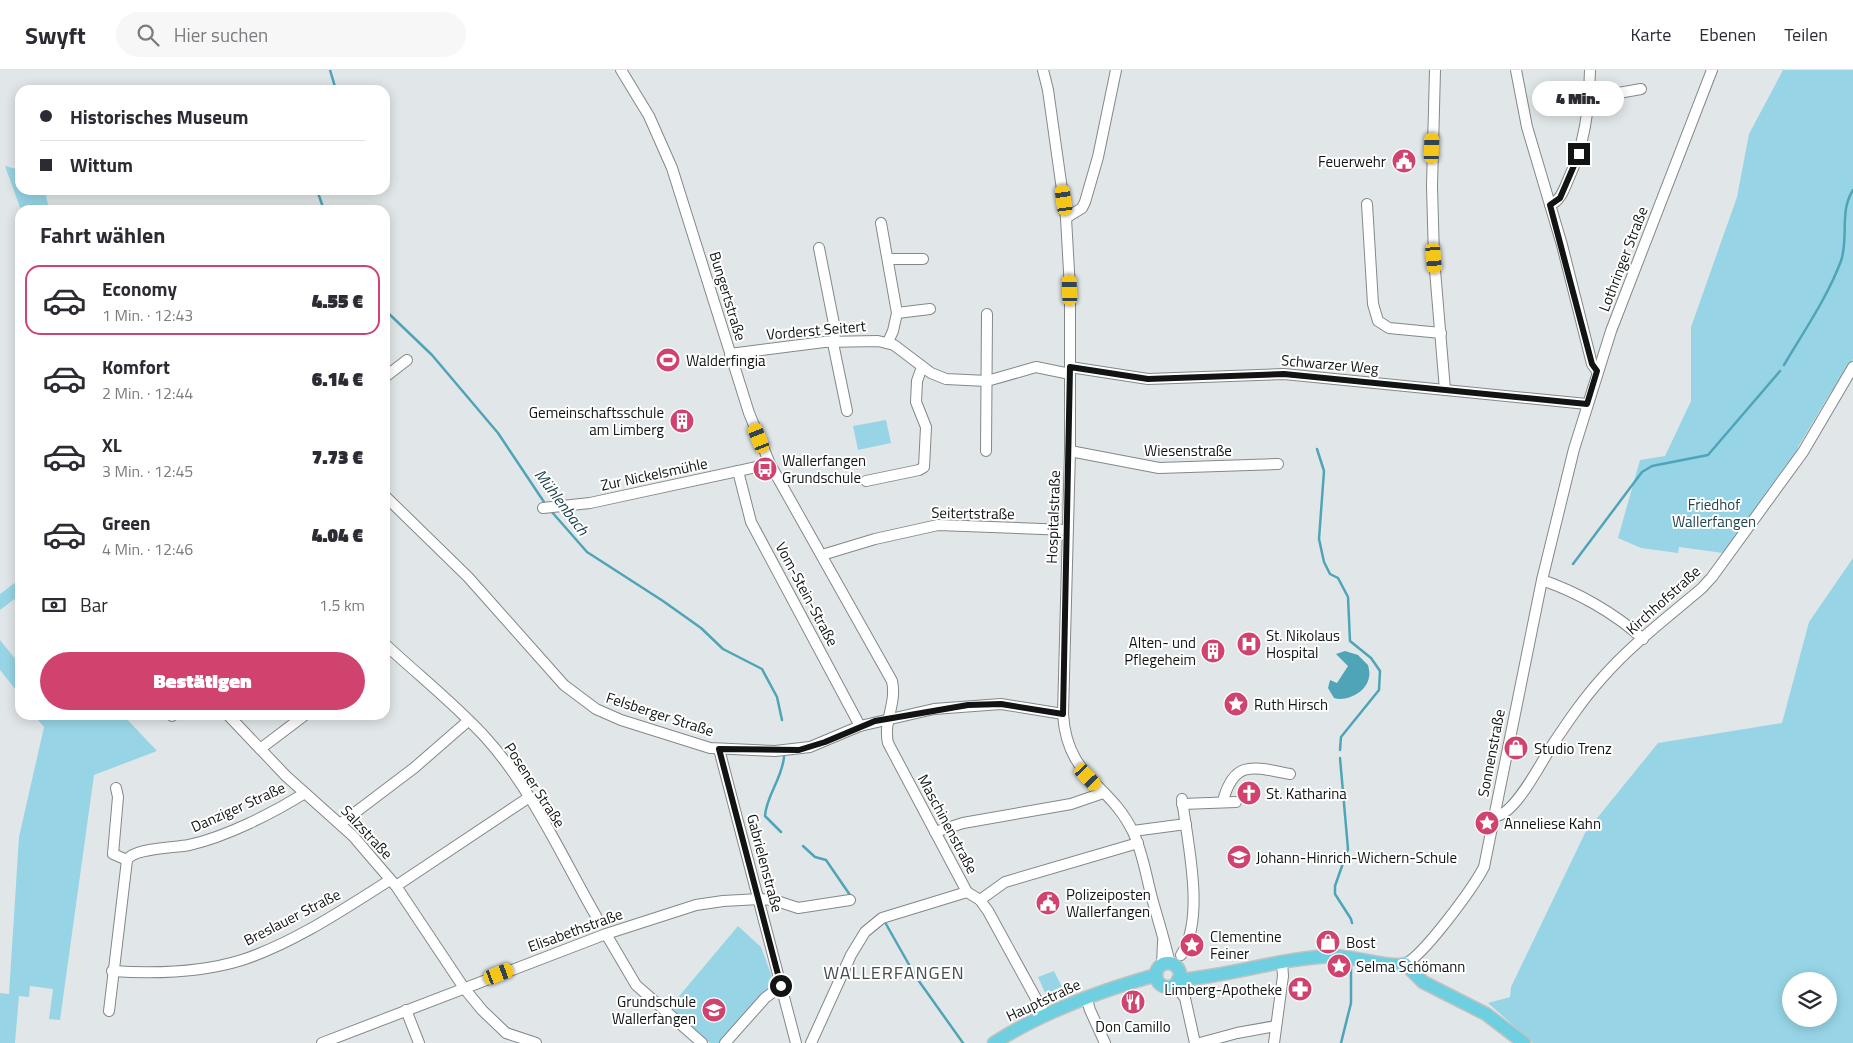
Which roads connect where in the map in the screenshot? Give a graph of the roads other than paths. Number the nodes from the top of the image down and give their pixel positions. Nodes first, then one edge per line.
1 (621, 70) edge
2 (1044, 70) edge
3 (1116, 70) edge
4 (1435, 70) edge
5 (1516, 70) edge
6 (1590, 70) edge
7 (1712, 70) edge
8 (1641, 89) dead end
9 (1590, 98) junction
10 (1367, 204) dead end
11 (1550, 205) junction
12 (1066, 218) junction
13 (881, 223) dead end
14 (819, 248) dead end
15 (888, 259) junction
16 (923, 259) dead end
17 (930, 309) dead end
18 (897, 313) junction
19 (987, 314) dead end
20 (1441, 332) junction
21 (836, 342) junction
22 (888, 342) junction
23 (730, 354) junction
24 (407, 360) dead end
25 (922, 367) junction
26 (1853, 367) edge
27 (1070, 370) junction
28 (1597, 371) junction
29 (390, 372) edge
30 (987, 381) junction
31 (1445, 390) junction
32 (1587, 404) junction
33 (848, 411) dead end
34 (986, 451) dead end
35 (1070, 451) junction
36 (770, 464) junction
37 (1278, 464) dead end
38 (738, 471) junction
39 (866, 481) dead end
40 (390, 507) edge
41 (548, 508) dead end
42 (1067, 530) junction
43 (822, 555) junction
44 (1542, 580) junction
45 (1643, 639) junction
46 (390, 649) edge
47 (1063, 714) junction
48 (889, 718) junction
49 (233, 720) edge
50 (299, 720) edge
51 (468, 721) junction
52 (860, 726) junction
53 (260, 749) junction
54 (719, 749) junction
55 (1290, 774) dead end
56 (116, 788) dead end
57 (305, 793) junction
58 (1103, 793) junction
59 (528, 798) junction
60 (1223, 801) junction
61 (1236, 802) dead end
62 (1495, 816) junction
63 (340, 824) junction
64 (1186, 824) junction
65 (1133, 831) junction
66 (935, 832) junction
67 (1138, 843) junction
68 (127, 860) junction
69 (393, 883) junction
70 (968, 892) junction
71 (760, 899) junction
72 (850, 900) dead end
73 (980, 900) junction
74 (596, 916) dead end
75 (606, 934) junction
76 (1181, 955) dead end
77 (1282, 963) junction
78 (1405, 964) junction
79 (112, 971) junction
80 (1168, 975) junction
81 (781, 986) junction
82 (464, 988) junction
83 (1086, 997) junction
84 (406, 1010) junction
85 (108, 1011) dead end
86 (1045, 1014) junction
87 (1276, 1026) junction
88 (509, 1040) edge
89 (322, 1043) edge
90 (419, 1043) edge
91 (536, 1043) edge
92 (702, 1043) edge
93 (725, 1043) edge
94 (796, 1043) edge
95 (812, 1043) edge
96 (994, 1043) edge
97 (1105, 1043) edge
98 (1195, 1043) edge
99 (1200, 1043) edge
100 (1274, 1043) edge
101 (1524, 1043) edge

1 - 23 street, Bungertstraße
2 - 12 street, Hospitalstraße
3 - 12 street
4 - 20 street
5 - 11 street
6 - 9 street
7 - 28 street, Lothringer Straße
8 - 9 street
9 - 11 street
10 - 20 street
11 - 28 street
12 - 27 street, Hospitalstraße
13 - 15 street
14 - 21 street
15 - 16 street
15 - 18 street
17 - 18 street
18 - 22 street
19 - 30 street
20 - 31 street
21 - 22 street, Vorderst Seitert
21 - 23 street, Vorderst Seitert
21 - 33 street
22 - 25 street, Vorderst Seitert
23 - 36 street, Bungertstraße
24 - 29 street
25 - 30 street, Vorderst Seitert
25 - 39 street
26 - 45 street, Kirchhofstraße
27 - 30 street, Vorderst Seitert
27 - 31 street, Schwarzer Weg
27 - 35 street, Hospitalstraße
28 - 32 street, Lothringer Straße
30 - 34 street
31 - 32 street, Schwarzer Weg
32 - 44 street, Lothringer Straße
35 - 37 street, Wiesenstraße
35 - 42 street, Hospitalstraße
36 - 38 street, Zur Nickelsmühle
36 - 43 street, Bungertstraße
38 - 41 street, Zur Nickelsmühle
38 - 52 street, Vom-Stein-Straße
40 - 54 street, Felsberger Straße
42 - 43 street, Seitertstraße
42 - 47 street, Hospitalstraße
43 - 48 street, Bungertstraße
44 - 45 street
44 - 62 street, Sonnenstraße
45 - 62 street, Kirchhofstraße
46 - 51 street, Posener Straße
47 - 48 street, Felsberger Straße
47 - 58 street, Hospitalstraße
48 - 52 street, Felsberger Straße
48 - 66 street, Maschinenstraße
49 - 53 street, Salzstraße
50 - 53 street
51 - 59 street, Posener Straße
51 - 63 street
52 - 54 street, Felsberger Straße
53 - 57 street, Salzstraße
54 - 71 street, Gabrielenstraße
55 - 60 street
56 - 68 street
57 - 63 street, Salzstraße
57 - 68 street, Danziger Straße
58 - 65 street, Hospitalstraße
58 - 66 street
59 - 69 street, Breslauer Straße
59 - 74 street, Posener Straße
60 - 61 street
60 - 64 street
62 - 78 street, Sonnenstraße
63 - 69 street, Salzstraße
64 - 65 street
64 - 76 street
65 - 67 street, Hospitalstraße
66 - 70 street, Maschinenstraße
67 - 73 street
67 - 80 street, Hospitalstraße
68 - 79 street
69 - 79 street, Breslauer Straße
69 - 82 street, Salzstraße
70 - 73 street, Maschinenstraße
70 - 95 street
71 - 72 street, Elisabethstraße
71 - 75 street, Elisabethstraße
71 - 81 street, Gabrielenstraße
73 - 86 street, Maschinenstraße
75 - 82 street, Elisabethstraße
75 - 92 street
77 - 78 main road, Hauptstraße
77 - 80 main road, Hauptstraße
77 - 87 street
78 - 101 main road
79 - 85 street
80 - 83 main road, Hauptstraße
80 - 98 street, Hospitalstraße
81 - 93 street
81 - 94 street, Gabrielenstraße
82 - 84 street, Elisabethstraße
82 - 88 street, Salzstraße
83 - 86 main road, Hauptstraße
83 - 97 street
84 - 89 street, Elisabethstraße
84 - 90 street
86 - 96 main road, Hauptstraße
87 - 99 street
87 - 100 street
88 - 91 street

